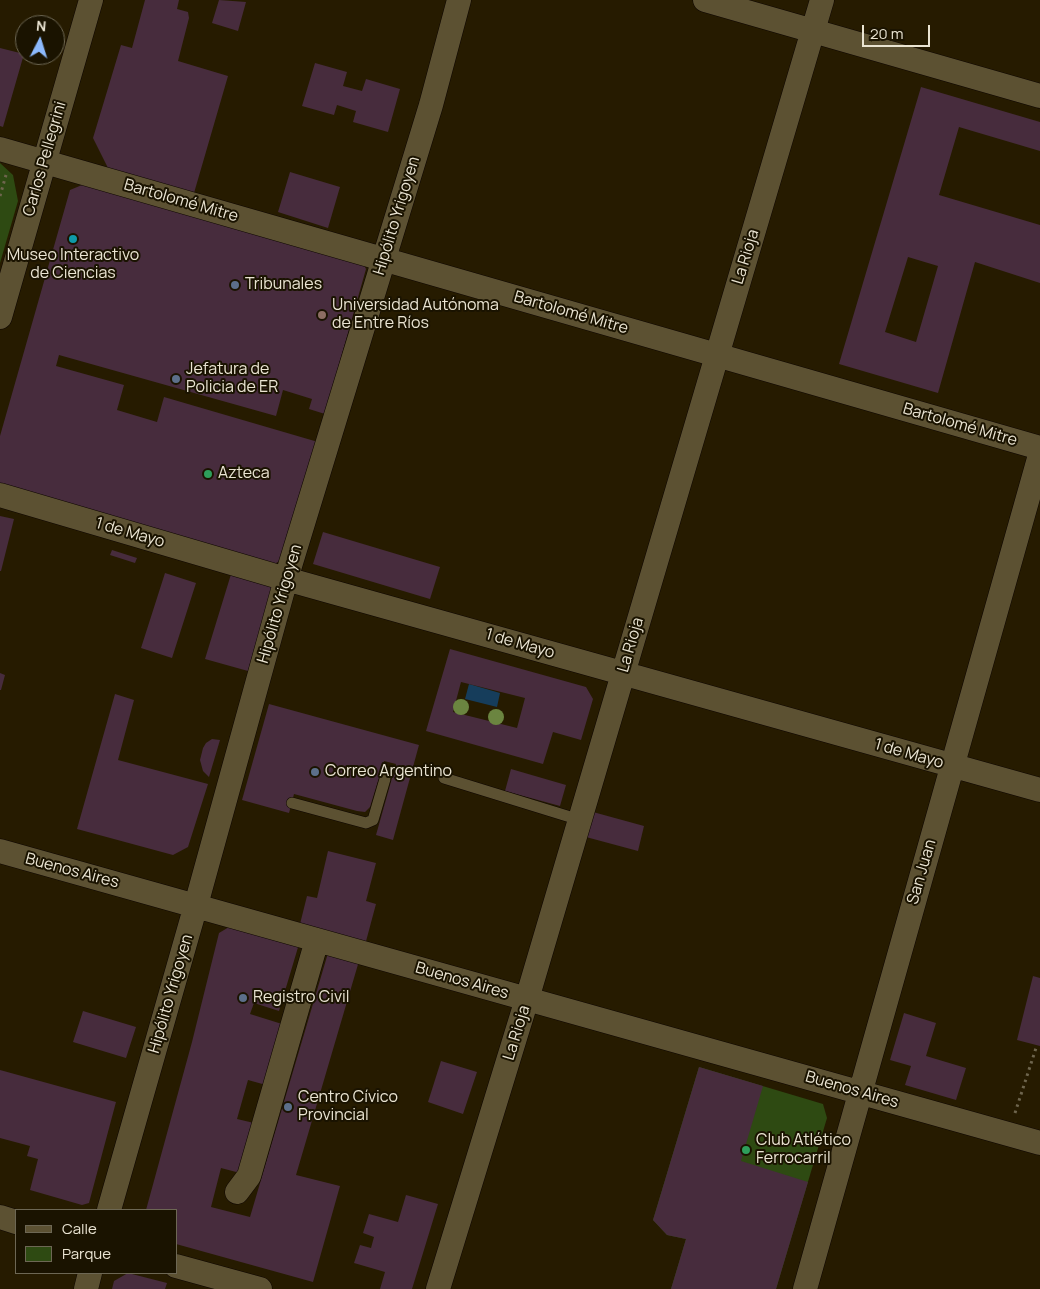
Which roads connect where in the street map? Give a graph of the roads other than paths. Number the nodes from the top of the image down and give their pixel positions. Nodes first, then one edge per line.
1 (91, 0) edge
2 (459, 0) edge
3 (705, 0) edge
4 (822, 0) edge
5 (813, 31) junction
6 (1040, 96) edge
7 (0, 149) edge
8 (44, 162) junction
9 (384, 259) junction
10 (0, 317) edge
11 (717, 355) junction
12 (1040, 448) edge
13 (1040, 455) edge
14 (0, 495) edge
15 (286, 579) junction
16 (623, 673) junction
17 (952, 766) junction
18 (444, 778) dead end
19 (385, 779) dead end
20 (1040, 790) edge
21 (292, 804) dead end
22 (580, 820) junction
23 (0, 851) edge
24 (196, 905) junction
25 (316, 940) junction
26 (527, 999) junction
27 (860, 1092) junction
28 (1040, 1143) edge
29 (237, 1192) dead end
30 (109, 1209) edge
31 (0, 1217) edge
32 (15, 1222) edge
33 (178, 1267) edge
34 (90, 1274) edge
35 (86, 1289) edge
36 (260, 1289) edge
37 (438, 1289) edge
38 (805, 1289) edge

1 - 8 street, Carlos Pellegrini
2 - 9 street, Hipólito Yrigoyen
3 - 5 street
4 - 5 street, La Rioja
5 - 6 street
5 - 11 street, La Rioja
7 - 8 street, Bartolomé Mitre
8 - 9 street, Bartolomé Mitre
8 - 10 street, Carlos Pellegrini
9 - 11 street, Bartolomé Mitre
9 - 15 street, Hipólito Yrigoyen
11 - 12 street, Bartolomé Mitre
11 - 16 street, La Rioja
13 - 17 street, San Juan
14 - 15 street, 1 de Mayo
15 - 16 street, 1 de Mayo
15 - 24 street, Hipólito Yrigoyen
16 - 17 street, 1 de Mayo
16 - 22 street, La Rioja
17 - 20 street, 1 de Mayo
17 - 27 street, San Juan
18 - 22 lane
19 - 21 lane
22 - 26 street, La Rioja
23 - 24 street, Buenos Aires
24 - 25 street, Buenos Aires
24 - 30 street, Hipólito Yrigoyen
25 - 26 street, Buenos Aires
25 - 29 street
26 - 27 street, Buenos Aires
26 - 37 street, La Rioja
27 - 28 street, Buenos Aires
27 - 38 street, San Juan
31 - 32 street
33 - 36 street
34 - 35 street

